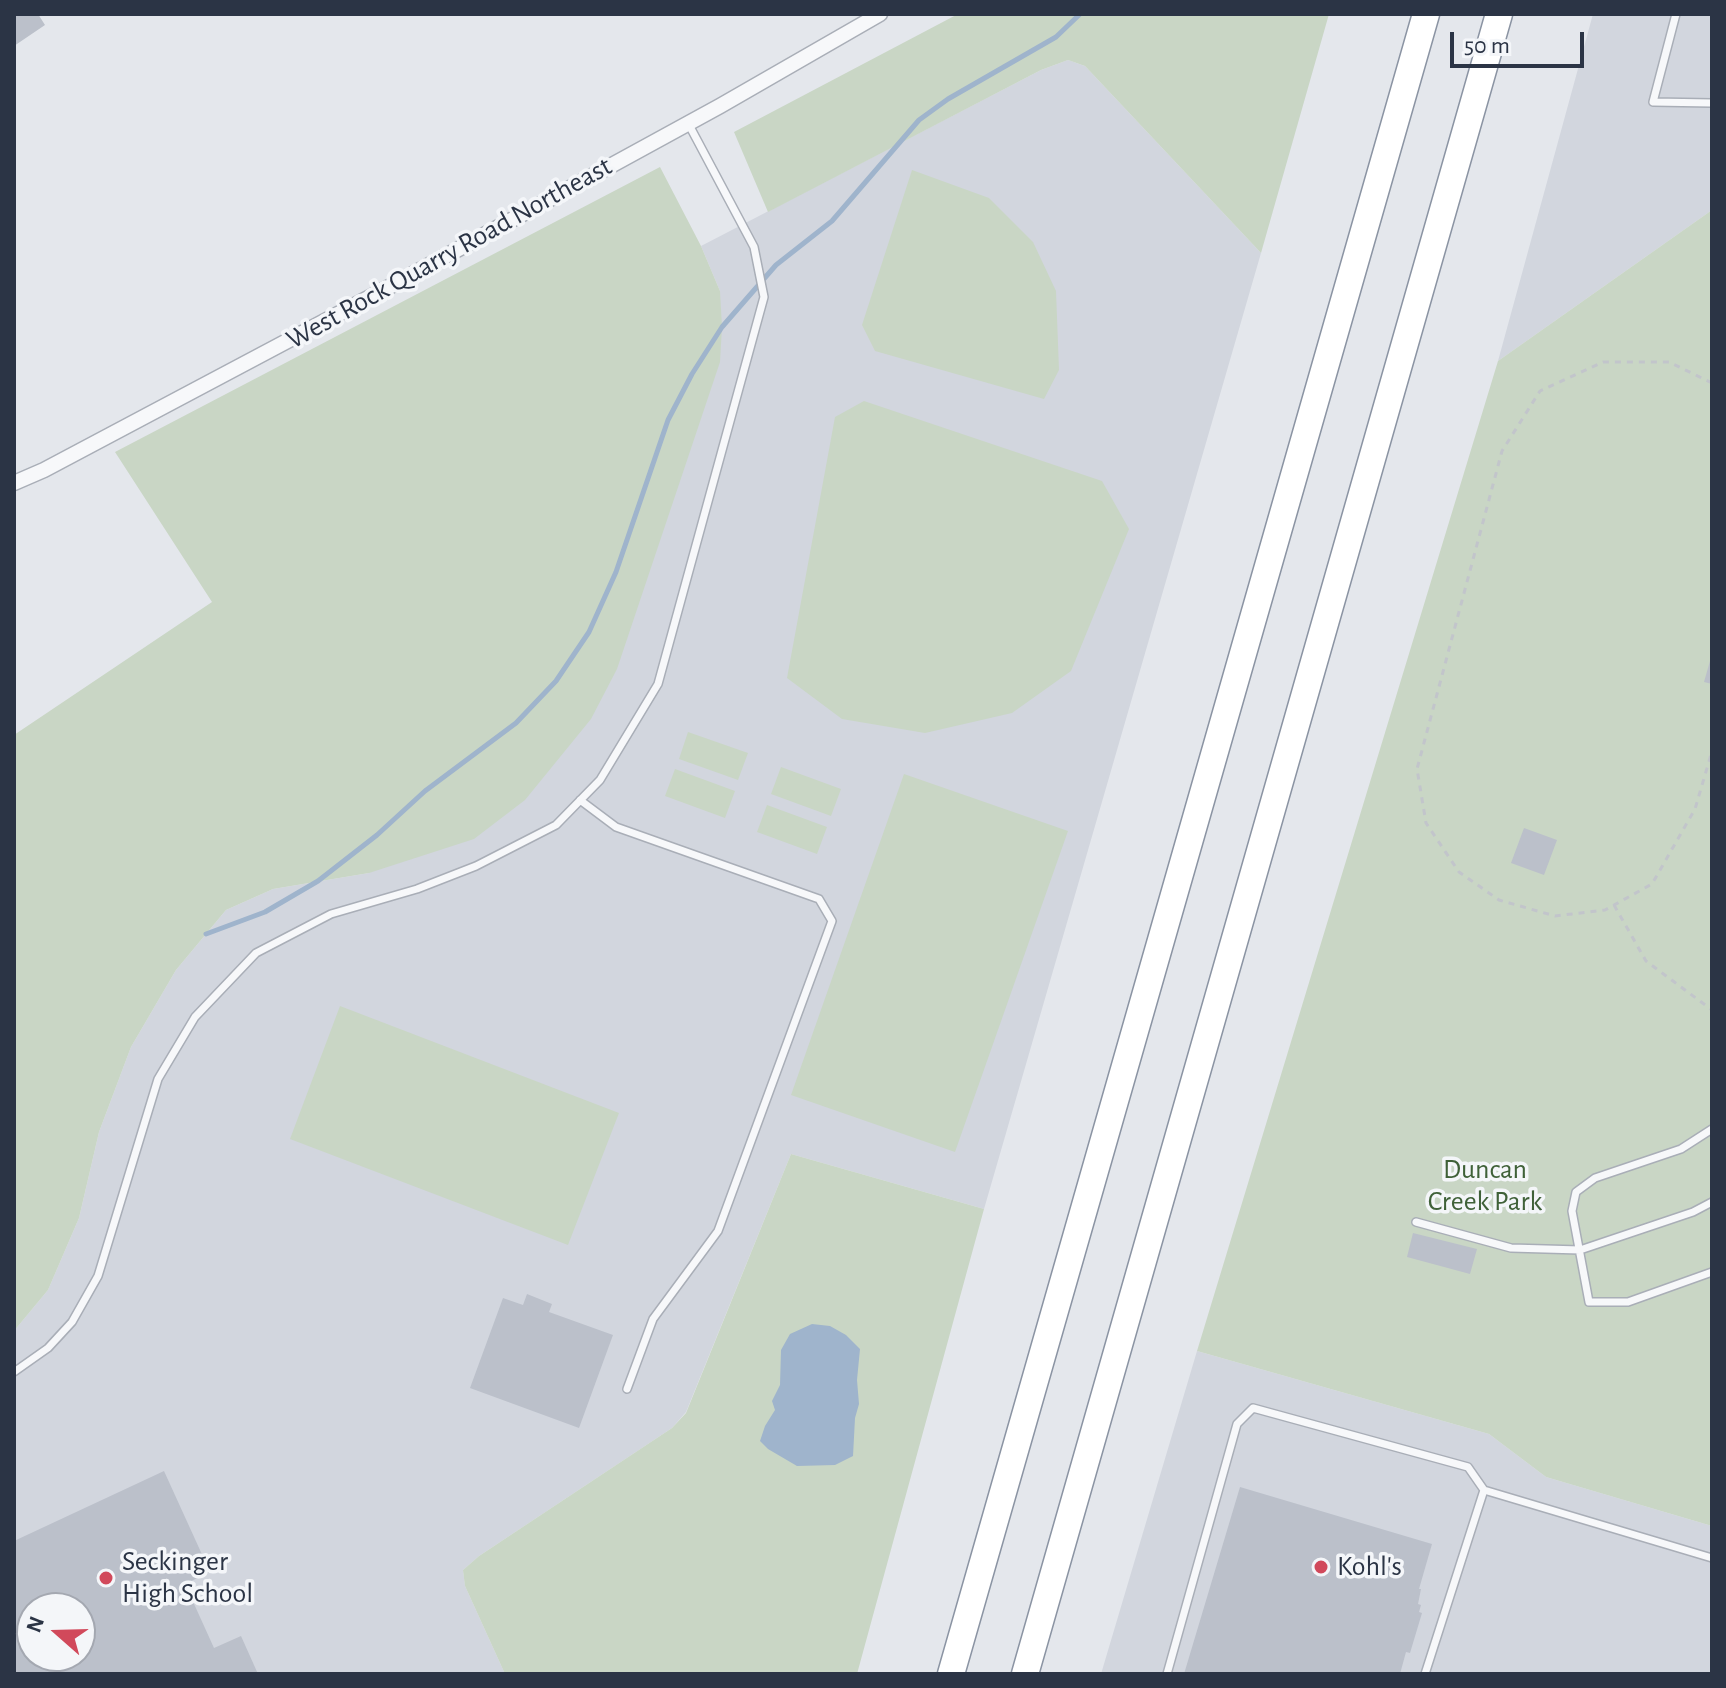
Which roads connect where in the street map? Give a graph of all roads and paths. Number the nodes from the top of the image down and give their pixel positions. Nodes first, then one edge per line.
1 (880, 14) edge
2 (1426, 14) edge
3 (1499, 14) edge
4 (1676, 14) edge
5 (1712, 103) edge
6 (688, 123) junction
7 (1712, 383) edge
8 (14, 483) edge
9 (1712, 751) edge
10 (580, 800) junction
11 (1614, 905) junction
12 (1712, 1010) edge
13 (1712, 1129) edge
14 (1712, 1202) edge
15 (1416, 1222) dead end
16 (1580, 1250) junction
17 (1712, 1272) edge
18 (14, 1372) edge
19 (627, 1389) dead end
20 (1484, 1490) junction
21 (1712, 1558) edge
22 (951, 1674) edge
23 (1025, 1674) edge
24 (1167, 1674) edge
25 (1425, 1674) edge

1 - 6 street, West Rock Quarry Road Northeast
2 - 22 highway
3 - 23 highway
4 - 5 lane
6 - 8 street, West Rock Quarry Road Northeast
6 - 10 lane
7 - 11 path
9 - 11 path
10 - 18 lane
10 - 19 lane
11 - 12 path
13 - 16 lane
14 - 16 lane
15 - 16 lane
16 - 17 lane
20 - 21 lane
20 - 24 lane
20 - 25 lane

